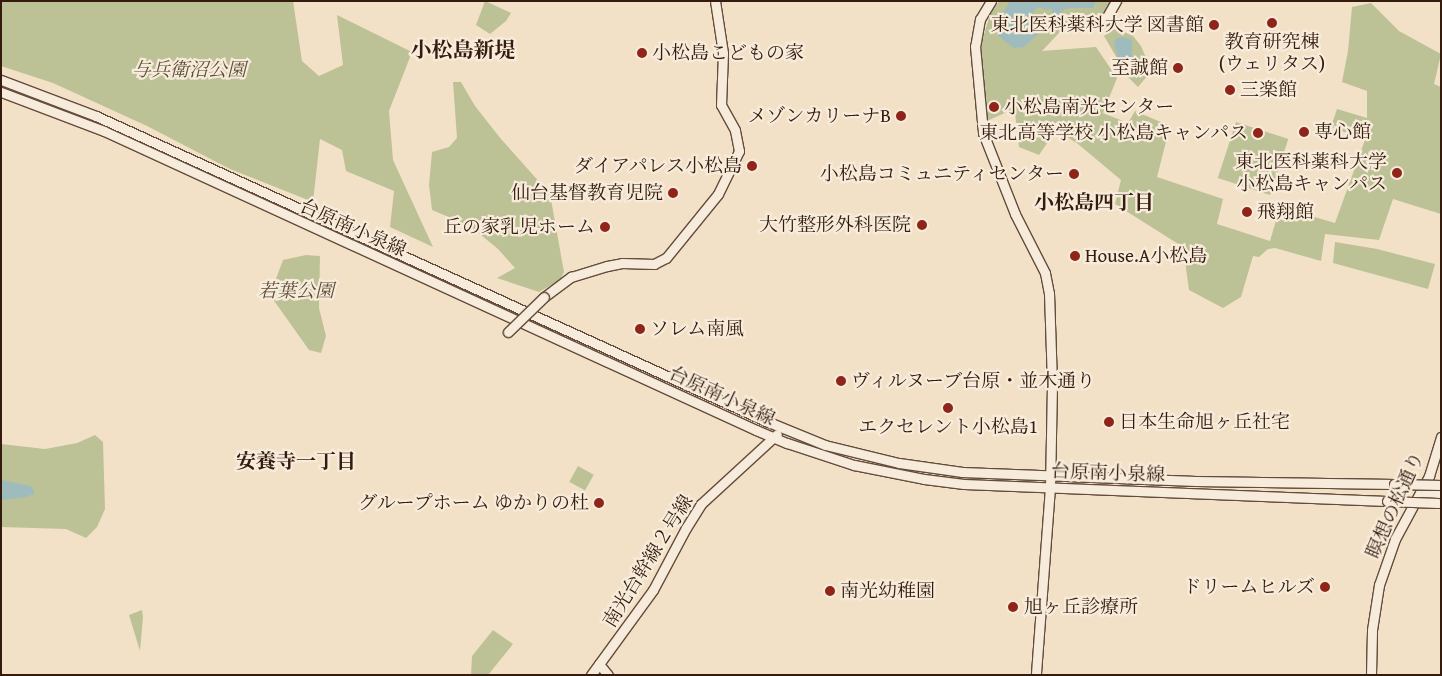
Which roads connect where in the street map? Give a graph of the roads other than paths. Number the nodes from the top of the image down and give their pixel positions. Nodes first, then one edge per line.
1 (715, 1) edge
2 (991, 1) edge
3 (1116, 1) edge
4 (1105, 20) dead end
5 (1, 80) edge
6 (1, 92) edge
7 (508, 332) dead end
8 (782, 428) junction
9 (1441, 437) edge
10 (774, 438) junction
11 (926, 468) junction
12 (1050, 475) junction
13 (924, 479) junction
14 (1441, 485) edge
15 (1050, 487) junction
16 (1420, 493) junction
17 (1440, 500) edge
18 (599, 664) junction
19 (591, 675) edge
20 (608, 675) edge
21 (1036, 675) edge
22 (1371, 675) edge

1 - 7 street, bridge
2 - 12 street
3 - 4 street
5 - 8 street, 台原南小泉線
6 - 10 street, 台原南小泉線
8 - 10 street, 南光台幹線２号線
8 - 11 street, 台原南小泉線
9 - 16 street, 瞑想の松通り
10 - 13 street, 台原南小泉線
10 - 18 street, 南光台幹線２号線
11 - 12 street, 台原南小泉線
11 - 13 street
12 - 14 street, 台原南小泉線, bridge
12 - 15 street
13 - 15 street, 台原南小泉線
15 - 17 street, 台原南小泉線, bridge
15 - 21 street
16 - 17 street
16 - 22 street, 瞑想の松通り
18 - 19 street, 南光台幹線２号線
18 - 20 street

